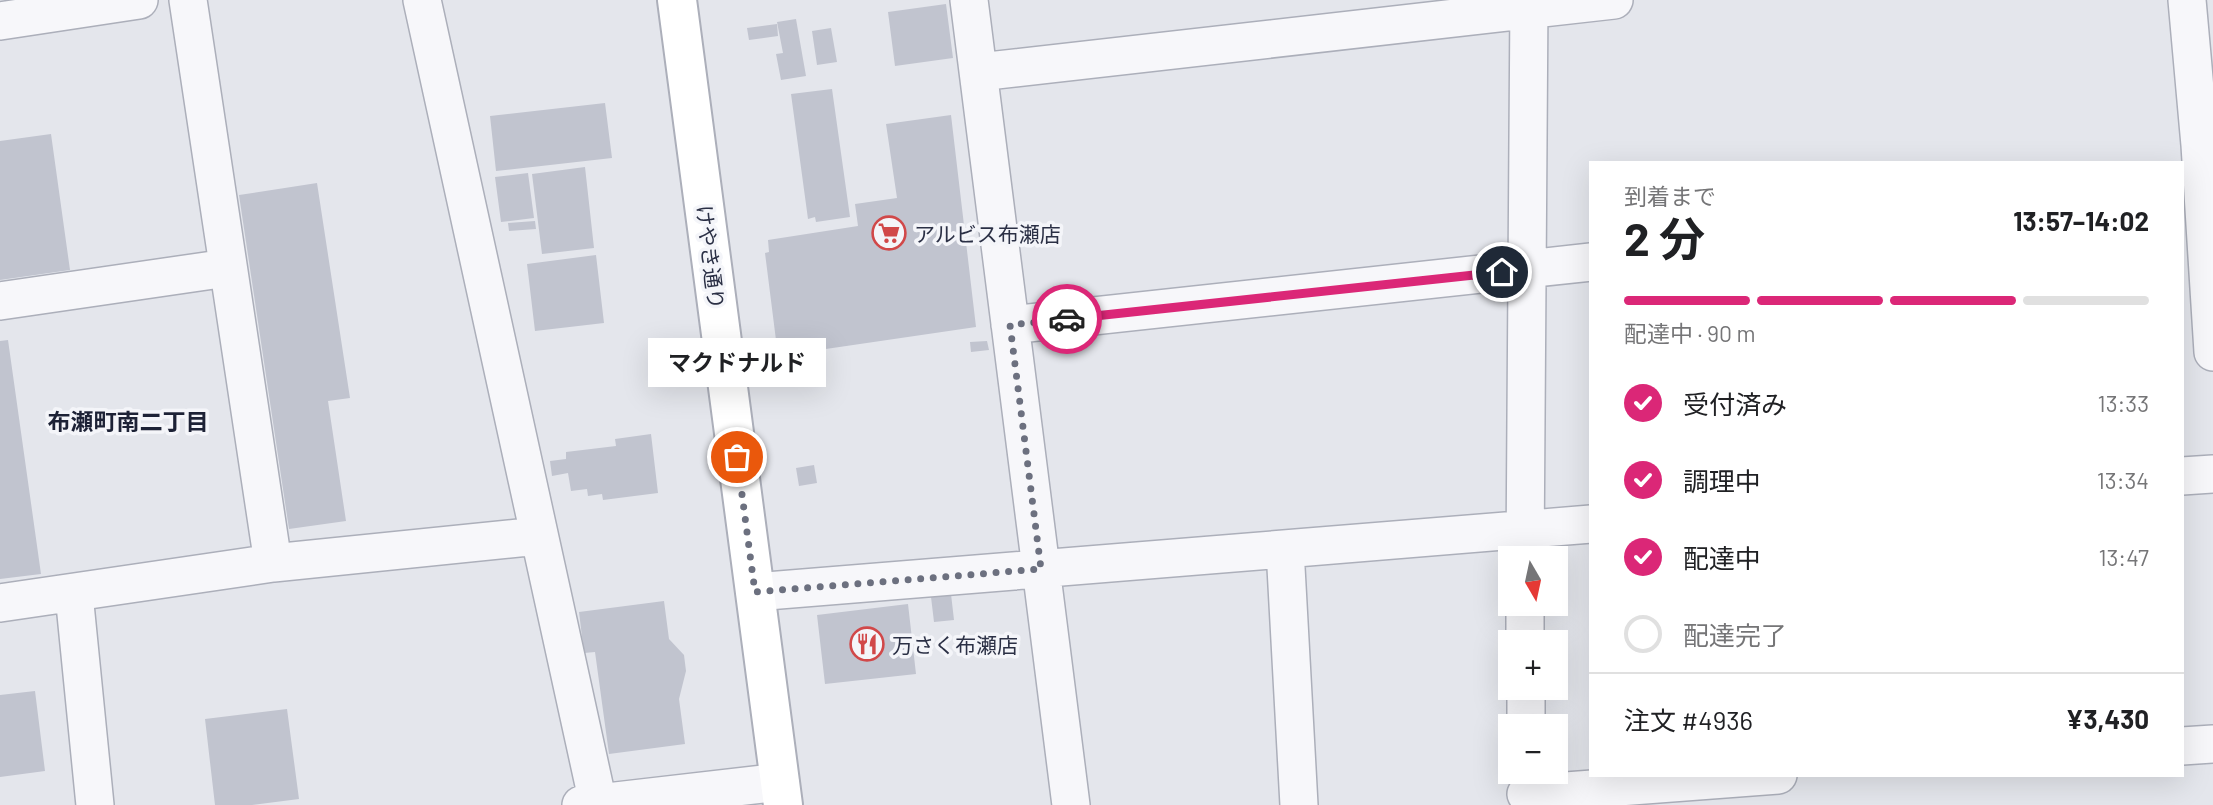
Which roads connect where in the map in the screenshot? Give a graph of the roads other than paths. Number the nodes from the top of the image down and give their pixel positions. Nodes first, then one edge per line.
1 (139, 0) edge
2 (188, 0) edge
3 (422, 0) edge
4 (677, 0) edge
5 (969, 0) edge
6 (1614, 0) edge
7 (2187, 0) edge
8 (1529, 5) edge
9 (0, 21) edge
10 (979, 72) junction
11 (2207, 144) edge
12 (2193, 198) edge
13 (1589, 262) edge
14 (227, 268) junction
15 (1529, 269) junction
16 (0, 301) edge
17 (1010, 325) junction
18 (2213, 352) edge
19 (2213, 474) edge
20 (2184, 476) edge
21 (1589, 525) edge
22 (538, 536) junction
23 (1525, 544) edge
24 (1285, 549) junction
25 (272, 564) junction
26 (1041, 569) junction
27 (755, 592) junction
28 (74, 594) junction
29 (0, 603) edge
30 (2213, 744) edge
31 (2184, 746) edge
32 (1744, 777) edge
33 (1526, 790) edge
34 (781, 793) edge
35 (589, 804) edge
36 (95, 805) edge
37 (1071, 805) edge
38 (1299, 805) edge

1 - 9 street
2 - 14 street
3 - 22 street
4 - 27 street, けやき通り
5 - 10 street
6 - 8 street
7 - 11 street
8 - 10 street
8 - 15 street
10 - 17 street
11 - 12 street
12 - 18 street
13 - 15 street
14 - 16 street
14 - 25 street
15 - 17 street
15 - 23 street
17 - 26 street
19 - 20 street
21 - 23 street
22 - 25 street
22 - 35 street
23 - 24 street
24 - 26 street
24 - 38 street
25 - 28 street
26 - 27 street
26 - 37 street
27 - 34 street, けやき通り
28 - 29 street
28 - 36 street
30 - 31 street
32 - 33 street
34 - 35 street

